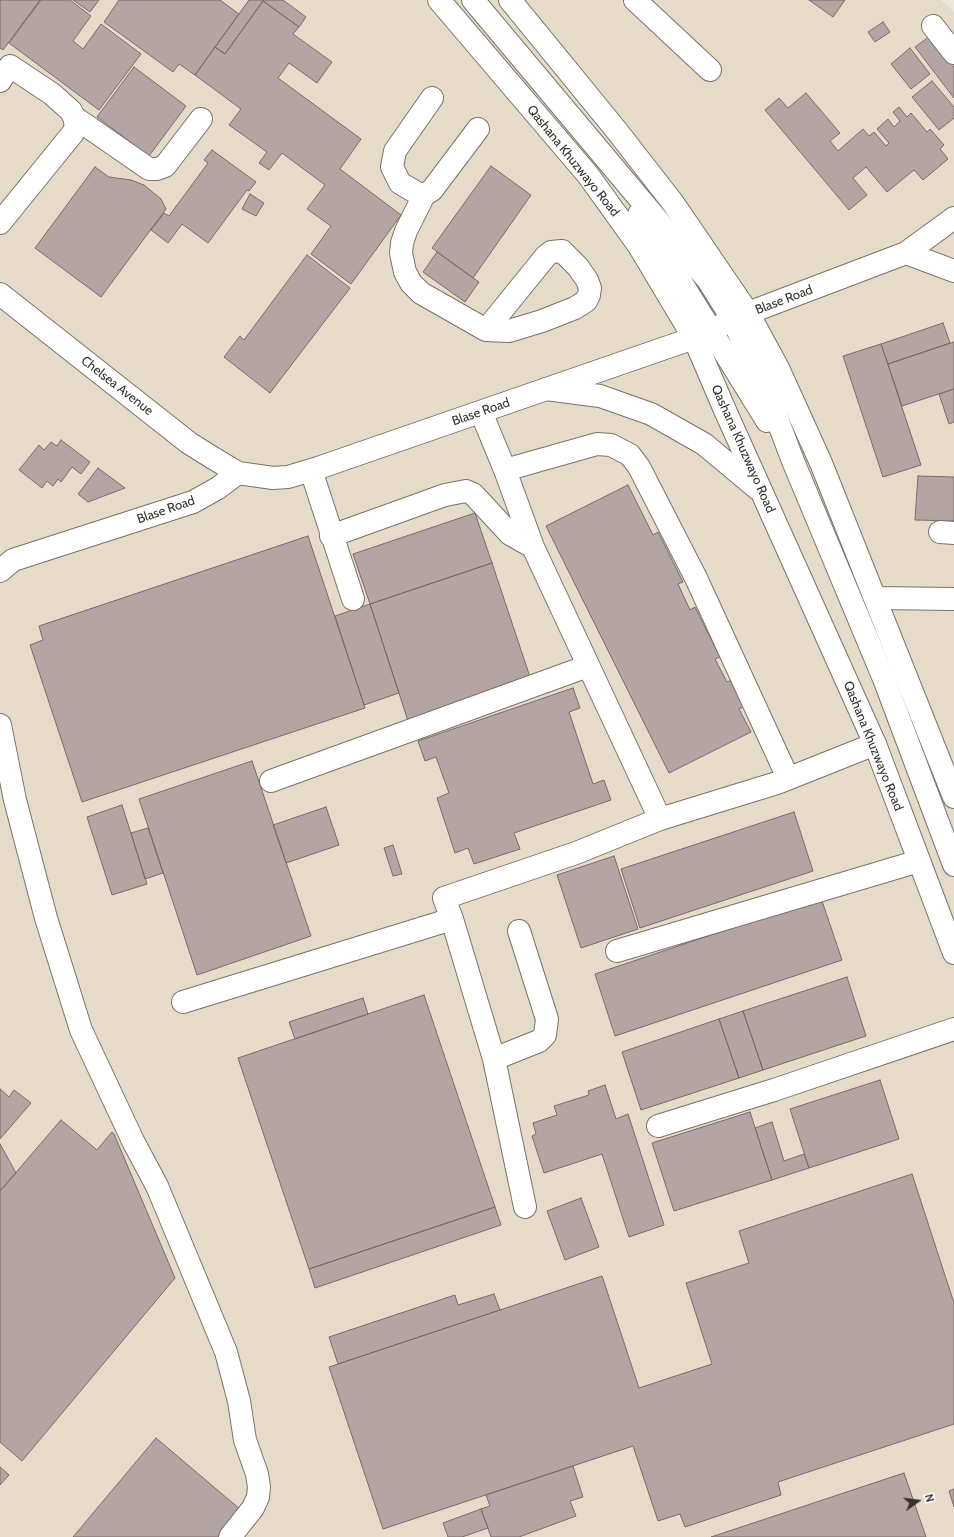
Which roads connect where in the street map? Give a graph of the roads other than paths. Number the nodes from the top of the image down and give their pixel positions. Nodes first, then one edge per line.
1 (439, 0) edge
2 (473, 0) edge
3 (510, 0) edge
4 (635, 0) edge
5 (934, 26) dead end
6 (954, 53) edge
7 (3, 69) edge
8 (710, 70) dead end
9 (432, 98) dead end
10 (74, 117) junction
11 (201, 119) dead end
12 (478, 129) dead end
13 (600, 150) junction
14 (424, 195) junction
15 (954, 218) edge
16 (0, 223) edge
17 (906, 253) junction
18 (954, 270) edge
19 (0, 294) edge
20 (741, 317) junction
21 (486, 330) junction
22 (702, 335) junction
23 (546, 390) junction
24 (481, 412) junction
25 (793, 461) junction
26 (311, 470) junction
27 (505, 470) junction
28 (238, 473) junction
29 (762, 492) junction
30 (331, 536) junction
31 (533, 547) junction
32 (0, 571) edge
33 (875, 598) junction
34 (353, 599) dead end
35 (954, 599) edge
36 (588, 666) junction
37 (1, 735) edge
38 (875, 744) junction
39 (788, 778) junction
40 (271, 781) dead end
41 (9, 790) edge
42 (954, 797) edge
43 (660, 819) junction
44 (919, 861) junction
45 (954, 865) edge
46 (452, 919) junction
47 (520, 931) dead end
48 (617, 951) dead end
49 (954, 953) edge
50 (183, 1002) dead end
51 (954, 1029) edge
52 (494, 1059) junction
53 (658, 1126) dead end
54 (525, 1207) dead end
55 (230, 1537) edge

1 - 22 main road, Qashana Khuzwayo Road
2 - 13 main road
3 - 20 main road
4 - 8 main road
5 - 6 main road
7 - 10 main road
9 - 14 main road
10 - 11 main road
10 - 16 main road
12 - 14 main road
13 - 20 main road
13 - 22 main road
14 - 21 main road
15 - 17 main road, Blase Road
17 - 18 main road
17 - 20 main road, Blase Road
19 - 28 main road, Chelsea Avenue
20 - 22 main road, Blase Road
20 - 25 main road
20 - 33 main road
21 - 21 main road
22 - 23 main road, Blase Road
22 - 25 main road
22 - 29 main road, Qashana Khuzwayo Road
23 - 24 main road, Blase Road
23 - 29 main road
24 - 26 main road, Blase Road
24 - 27 main road
25 - 45 main road
26 - 28 main road, Blase Road
26 - 30 main road
27 - 31 main road
27 - 39 main road
28 - 32 main road, Blase Road
29 - 38 main road, Qashana Khuzwayo Road
30 - 31 main road
30 - 34 main road
31 - 36 main road
33 - 35 main road
33 - 42 main road
36 - 40 main road
36 - 43 main road
37 - 41 main road
38 - 39 main road
38 - 44 main road, Qashana Khuzwayo Road
39 - 43 main road
41 - 55 main road
43 - 46 main road
44 - 48 main road
44 - 49 main road, Qashana Khuzwayo Road
46 - 50 main road
46 - 52 main road
47 - 52 main road
51 - 53 main road
52 - 54 main road

